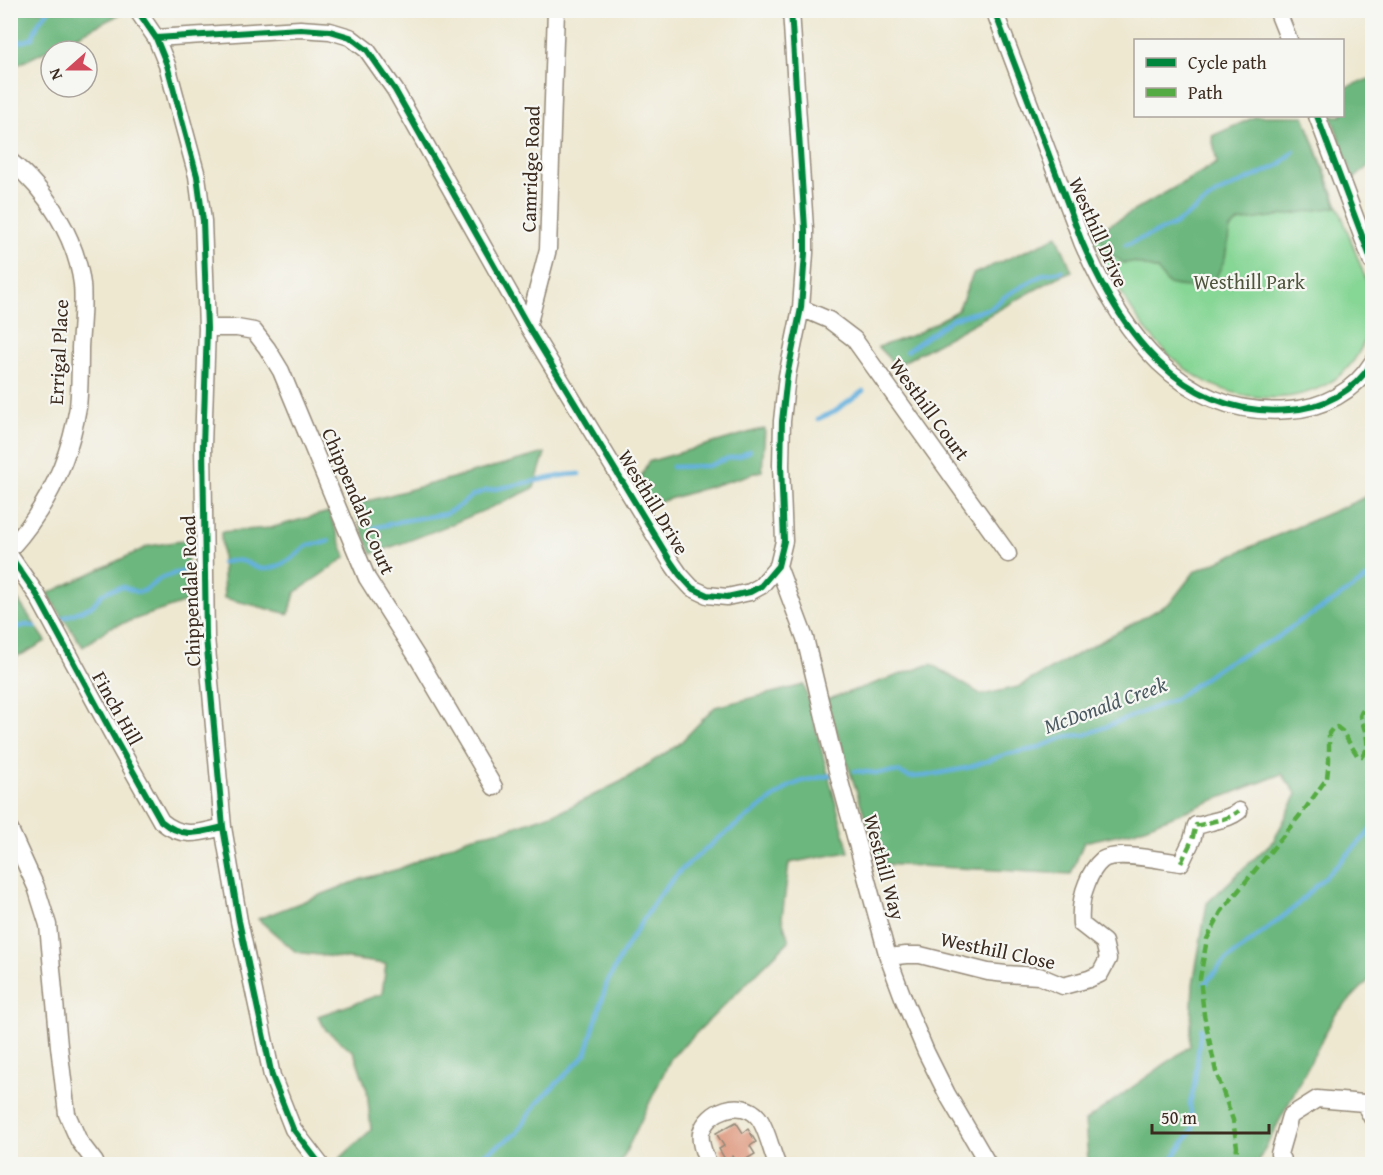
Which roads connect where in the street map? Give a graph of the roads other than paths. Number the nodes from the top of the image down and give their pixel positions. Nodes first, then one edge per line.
1 (137, 10) edge
2 (556, 10) edge
3 (790, 10) edge
4 (994, 10) edge
5 (1277, 10) edge
6 (156, 38) junction
7 (1289, 39) edge
8 (1317, 117) edge
9 (10, 161) edge
10 (1372, 262) edge
11 (801, 308) junction
12 (528, 326) junction
13 (207, 328) junction
14 (1372, 363) edge
15 (10, 549) edge
16 (1008, 554) dead end
17 (10, 556) edge
18 (778, 566) junction
19 (494, 787) dead end
20 (1239, 811) dead end
21 (223, 827) junction
22 (10, 830) edge
23 (888, 957) junction
24 (1372, 1118) edge
25 (95, 1162) dead end
26 (320, 1164) edge
27 (708, 1164) edge
28 (777, 1164) edge
29 (988, 1164) edge
30 (1284, 1164) edge

1 - 6 street, Chippendale Road
2 - 12 street, Camridge Road
3 - 11 street
4 - 14 street, Westhill Drive
5 - 7 street
6 - 12 street, Westhill Drive
6 - 13 street, Chippendale Road
8 - 10 street
9 - 15 street, Errigal Place
11 - 16 street, Westhill Court
11 - 18 street
12 - 18 street, Westhill Drive
13 - 19 street, Chippendale Court
13 - 21 street, Chippendale Road
17 - 21 street, Finch Hill
18 - 23 street, Westhill Way
20 - 23 street, Westhill Close
21 - 26 street, Chippendale Road
22 - 25 street
23 - 29 street, Westhill Way
24 - 30 street
27 - 28 street

